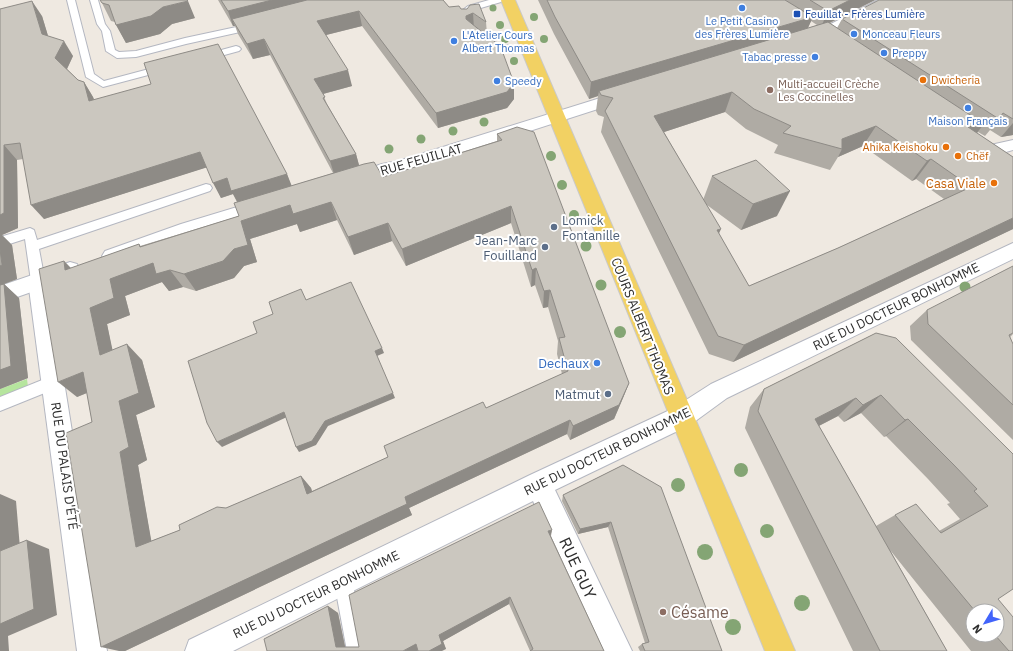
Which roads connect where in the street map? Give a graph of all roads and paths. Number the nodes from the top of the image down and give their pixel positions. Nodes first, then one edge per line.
1 (70, 0) edge
2 (94, 0) edge
3 (498, 0) edge
4 (508, 0) edge
5 (888, 0) edge
6 (465, 21) edge
7 (265, 23) edge
8 (801, 23) edge
9 (478, 37) edge
10 (826, 38) junction
11 (797, 42) edge
12 (236, 50) dead end
13 (530, 52) junction
14 (199, 59) edge
15 (177, 65) edge
16 (644, 90) edge
17 (557, 116) junction
18 (986, 146) edge
19 (1010, 153) edge
20 (337, 183) edge
21 (206, 188) edge
22 (285, 199) edge
23 (0, 242) edge
24 (32, 248) junction
25 (1013, 250) edge
26 (38, 281) junction
27 (0, 294) edge
28 (52, 383) junction
29 (0, 404) edge
30 (681, 417) junction
31 (539, 484) junction
32 (343, 581) junction
33 (92, 651) edge
34 (200, 651) edge
35 (357, 651) edge
36 (617, 651) edge
37 (780, 651) edge

1 - 15 lane
2 - 7 lane
3 - 6 lane
4 - 13 main road, COURS ALBERT THOMAS
5 - 10 street
8 - 10 street
9 - 13 lane
10 - 11 street
12 - 14 lane
13 - 17 main road, COURS ALBERT THOMAS
16 - 17 street, RUE FEUILLAT
17 - 20 street, RUE FEUILLAT
17 - 30 main road, COURS ALBERT THOMAS
18 - 19 street
21 - 24 lane
22 - 26 street
23 - 24 lane
24 - 26 lane
25 - 30 street, RUE DU DOCTEUR BONHOMME
26 - 27 street
26 - 28 street, RUE DU PALAIS D'ÉTÉ
28 - 29 lane
28 - 33 street, RUE DU PALAIS D'ÉTÉ
30 - 31 street, RUE DU DOCTEUR BONHOMME
30 - 37 main road, COURS ALBERT THOMAS
31 - 32 street, RUE DU DOCTEUR BONHOMME
31 - 36 street, RUE GUY
32 - 34 street, RUE DU DOCTEUR BONHOMME
32 - 35 lane

